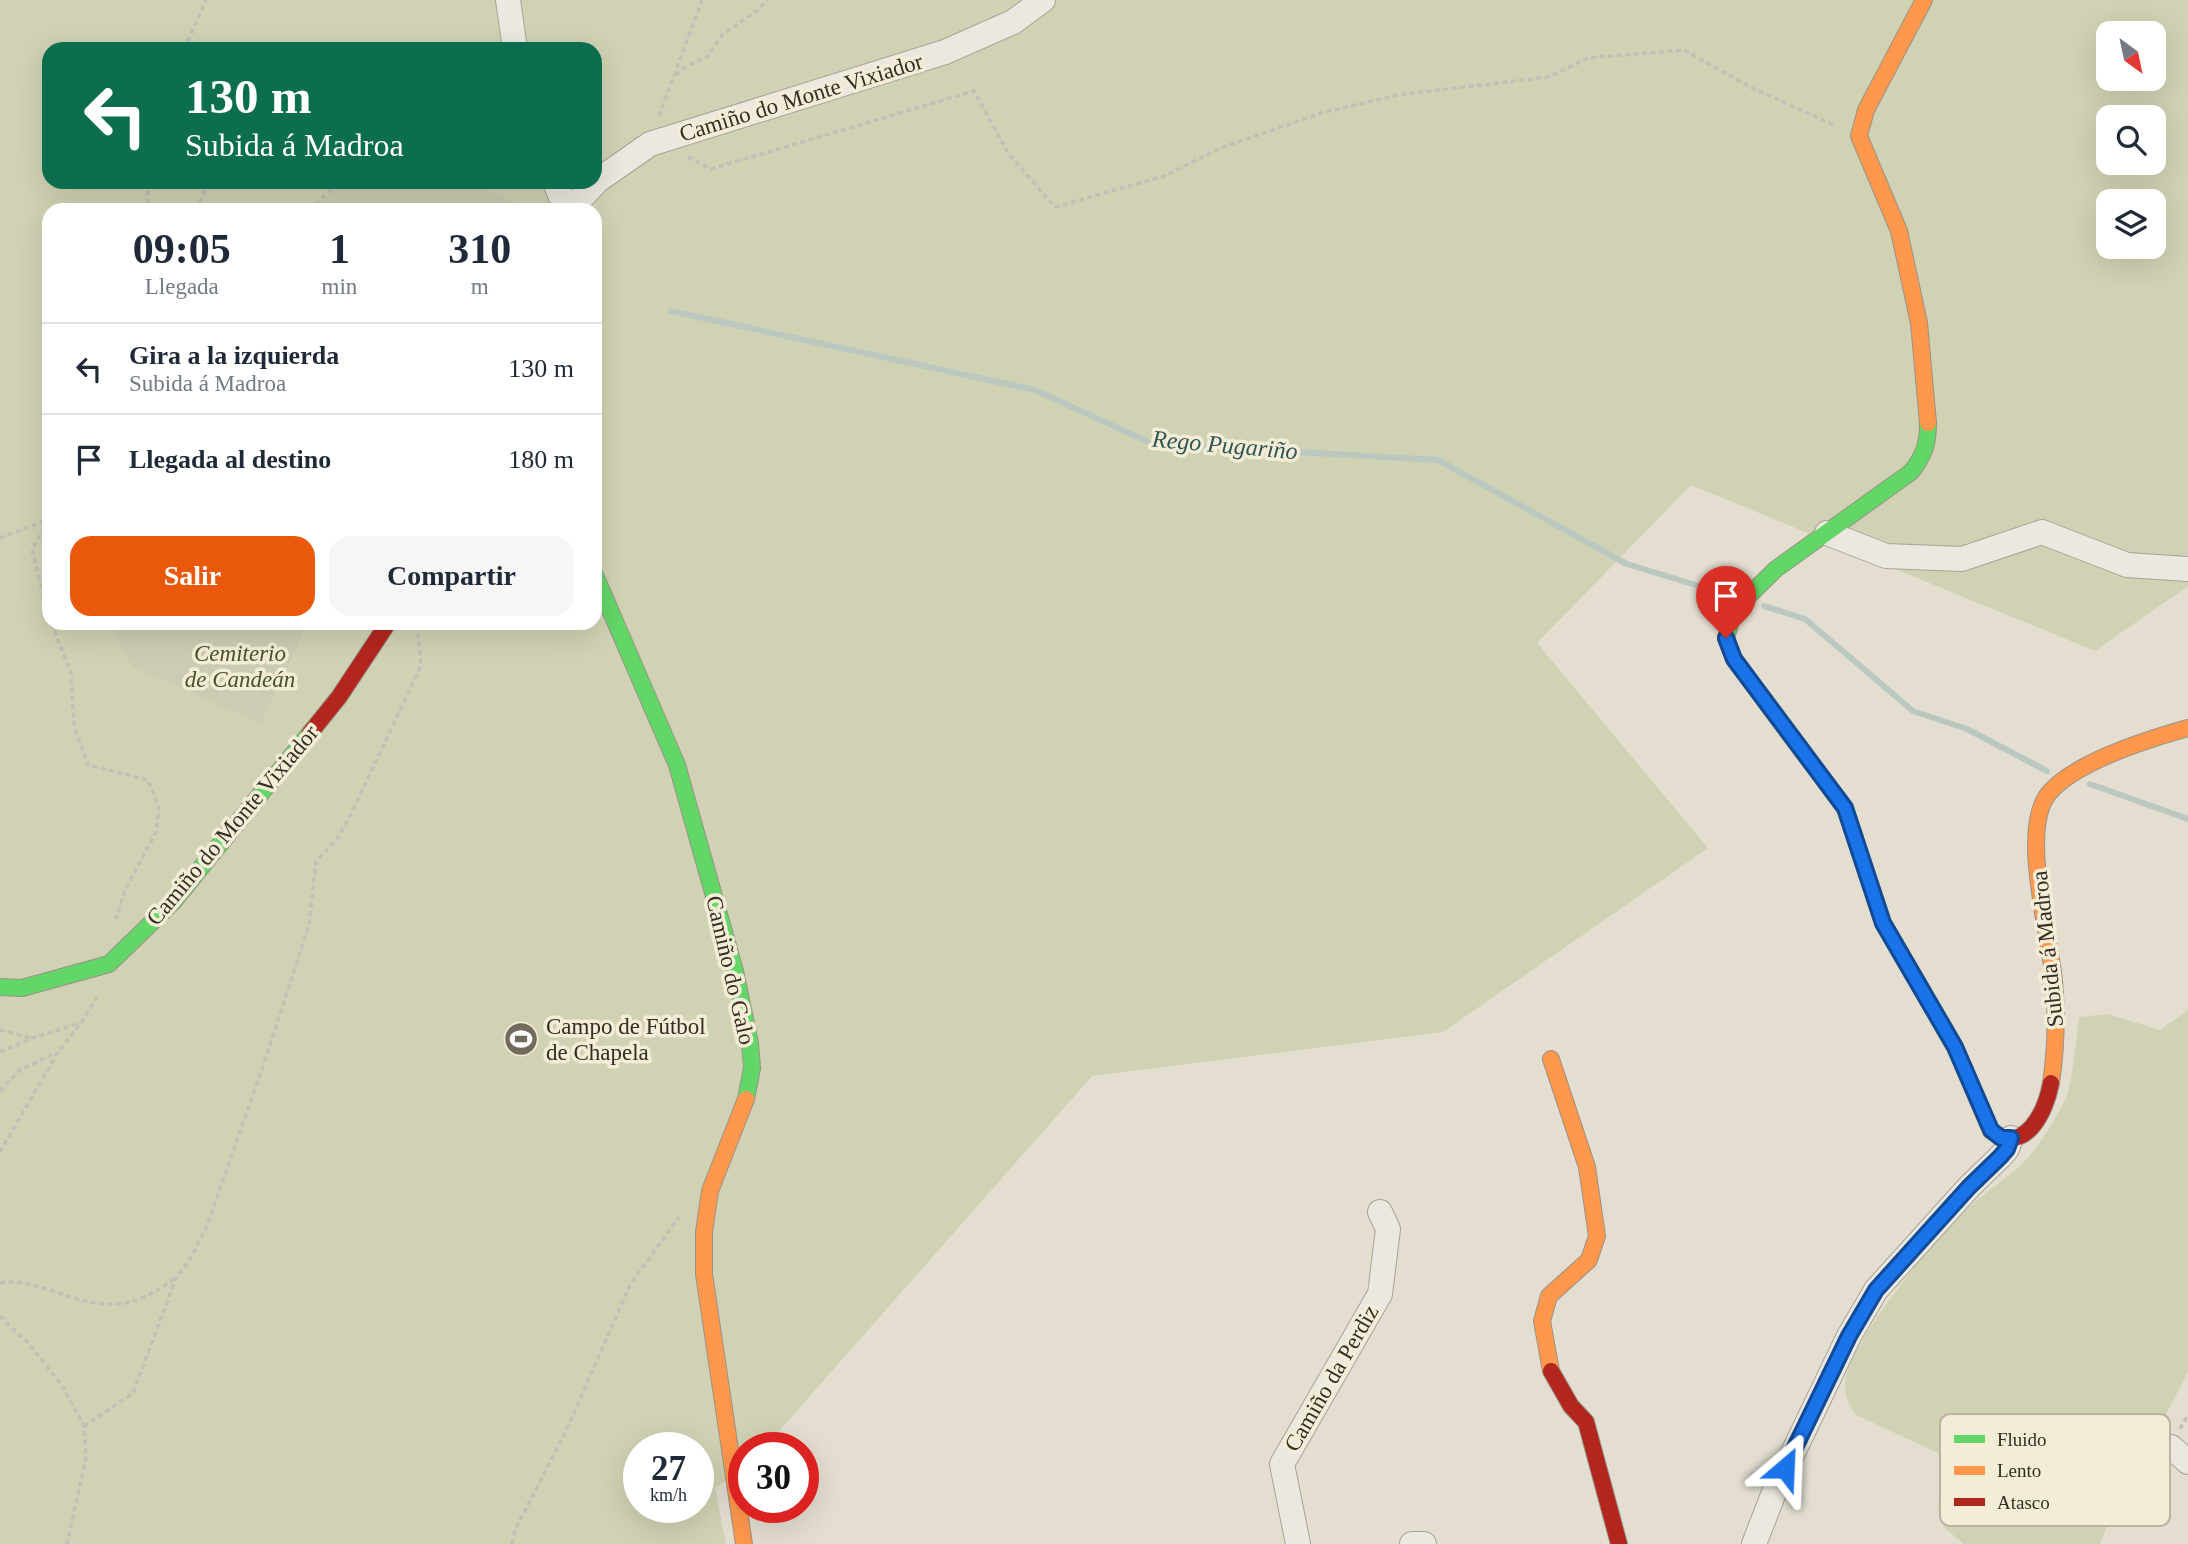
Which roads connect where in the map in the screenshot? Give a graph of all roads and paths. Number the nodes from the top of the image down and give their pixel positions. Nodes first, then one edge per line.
1 (206, 0) edge
2 (508, 0) edge
3 (702, 0) edge
4 (767, 0) edge
5 (1043, 0) edge
6 (1924, 0) edge
7 (187, 42) edge
8 (514, 42) edge
9 (674, 77) junction
10 (1858, 136) junction
11 (657, 141) junction
12 (602, 178) edge
13 (332, 189) edge
14 (589, 189) edge
15 (316, 203) edge
16 (575, 203) edge
17 (42, 523) edge
18 (42, 532) edge
19 (1827, 533) junction
20 (0, 538) edge
21 (2188, 569) edge
22 (42, 589) edge
23 (602, 591) edge
24 (54, 630) edge
25 (383, 630) edge
26 (418, 630) edge
27 (2188, 727) edge
28 (115, 921) dead end
29 (109, 964) junction
30 (0, 987) edge
31 (81, 1023) junction
32 (0, 1030) edge
33 (33, 1038) junction
34 (0, 1052) edge
35 (58, 1052) junction
36 (1551, 1059) dead end
37 (0, 1091) edge
38 (2011, 1138) junction
39 (0, 1152) edge
40 (1380, 1212) dead end
41 (683, 1214) dead end
42 (176, 1278) junction
43 (0, 1283) edge
44 (0, 1316) edge
45 (85, 1426) junction
46 (68, 1544) edge
47 (512, 1544) edge
48 (744, 1544) edge
49 (1298, 1544) edge
50 (1412, 1544) edge
51 (1424, 1544) edge
52 (1619, 1544) edge
53 (1754, 1544) edge

1 - 7 path
2 - 8 street
3 - 9 path
4 - 9 path
5 - 11 street, Camiño do Monte Vixiador
6 - 10 street
9 - 11 path
10 - 11 path
10 - 19 street
11 - 12 street, Camiño do Monte Vixiador
13 - 15 path
14 - 16 street, Camiño do Monte Vixiador
17 - 20 path
18 - 22 path
19 - 21 street
19 - 38 street
23 - 48 street, Camiño do Galo
24 - 28 path
25 - 29 street, Camiño do Monte Vixiador
26 - 42 path
27 - 38 street, Subida á Madroa
29 - 30 street, Camiño do Monte Vixiador
29 - 31 path
31 - 33 path
31 - 35 path
32 - 33 path
33 - 34 path
35 - 37 path
35 - 39 path
36 - 52 street
38 - 53 street
40 - 49 street, Camiño da Perdiz
41 - 47 path
42 - 43 path
42 - 45 path
44 - 45 path
45 - 46 path
50 - 51 street

